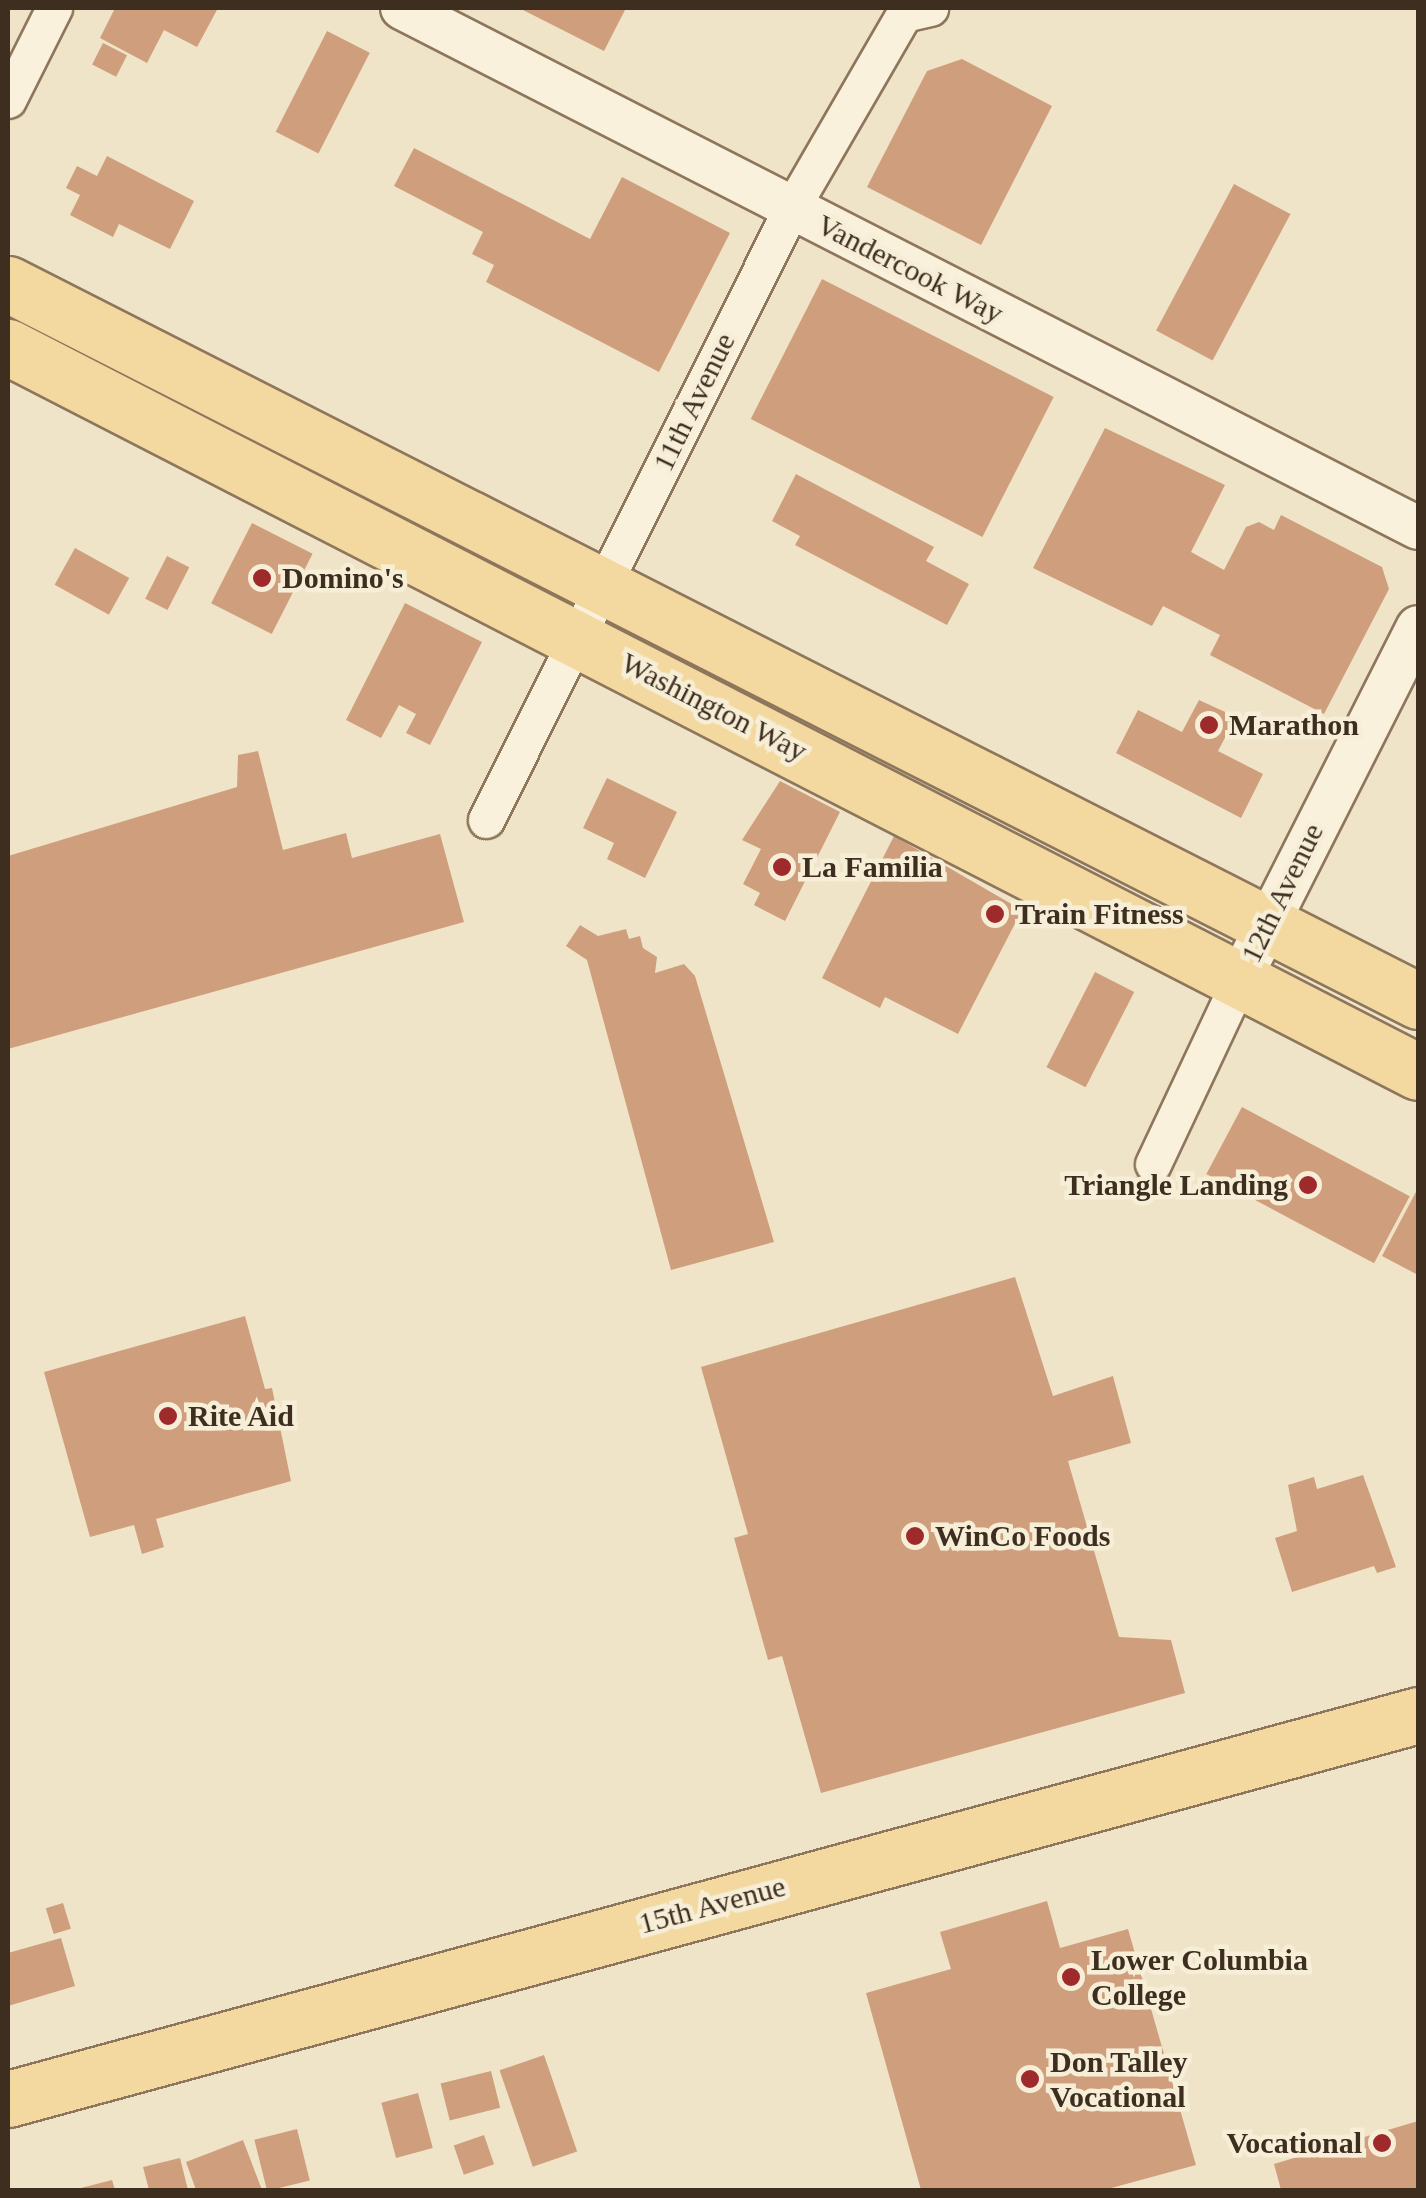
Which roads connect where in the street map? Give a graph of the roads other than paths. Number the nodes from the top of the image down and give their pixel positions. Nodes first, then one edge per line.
1 (54, 8) edge
2 (402, 8) edge
3 (912, 10) edge
4 (8, 100) edge
5 (791, 208) junction
6 (8, 284) edge
7 (8, 347) edge
8 (1418, 528) edge
9 (605, 588) junction
10 (1418, 627) edge
11 (581, 638) junction
12 (486, 820) dead end
13 (1266, 924) junction
14 (1240, 980) junction
15 (1418, 1001) edge
16 (1418, 1072) edge
17 (1153, 1164) dead end
18 (1418, 1716) edge
19 (8, 2100) edge

1 - 4 street
2 - 5 street, Vandercook Way
3 - 5 street, 11th Avenue
5 - 8 street, Vandercook Way
5 - 9 street, 11th Avenue
6 - 9 main road, Washington Way
7 - 11 main road, Washington Way
9 - 11 street, 11th Avenue
9 - 13 main road, Washington Way
10 - 13 street, 12th Avenue
11 - 12 street, 11th Avenue
11 - 14 main road, Washington Way
13 - 14 street, 12th Avenue
13 - 15 main road, Washington Way
14 - 16 main road, Washington Way
14 - 17 street, 12th Avenue
18 - 19 main road, 15th Avenue

